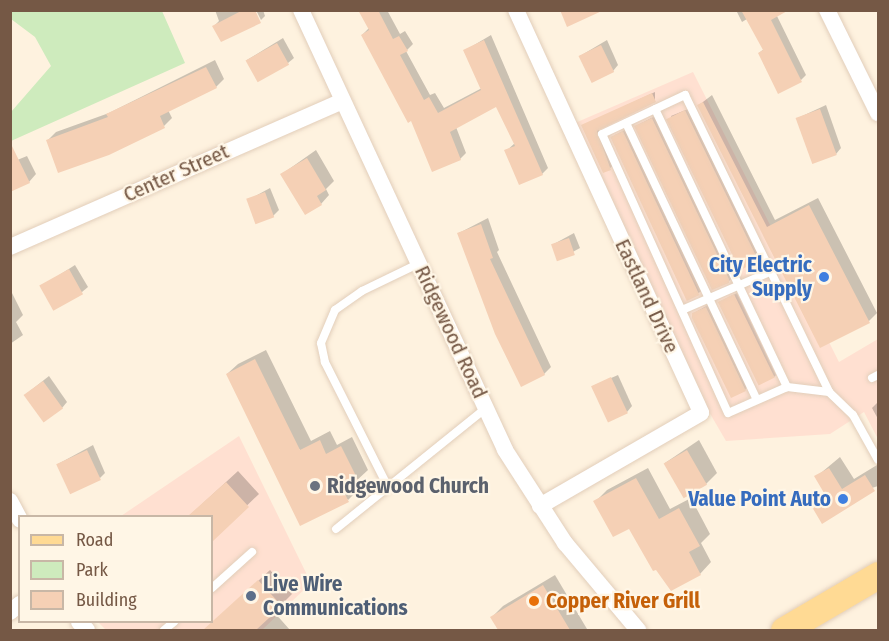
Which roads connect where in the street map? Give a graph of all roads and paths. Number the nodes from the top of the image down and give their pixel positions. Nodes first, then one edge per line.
1 (301, 10) edge
2 (516, 10) edge
3 (827, 10) edge
4 (342, 101) junction
5 (655, 109) junction
6 (879, 113) edge
7 (626, 123) junction
8 (10, 248) edge
9 (420, 263) junction
10 (770, 272) junction
11 (739, 285) junction
12 (709, 298) junction
13 (682, 310) junction
14 (787, 387) junction
15 (829, 392) junction
16 (757, 400) junction
17 (486, 408) junction
18 (879, 460) edge
19 (387, 484) junction
20 (10, 501) edge
21 (540, 506) junction
22 (18, 516) edge
23 (336, 529) dead end
24 (252, 552) dead end
25 (879, 574) edge
26 (213, 587) edge
27 (638, 630) edge
28 (784, 630) edge

1 - 4 street, Ridgewood Road
2 - 21 street, Eastland Drive
3 - 6 street
4 - 8 street, Center Street
4 - 9 street, Ridgewood Road
5 - 7 lane
5 - 10 lane
5 - 11 lane
7 - 12 lane
7 - 13 lane
9 - 17 street, Ridgewood Road
9 - 19 lane
10 - 11 lane
10 - 15 lane
11 - 12 lane
11 - 14 lane
12 - 13 lane
12 - 16 lane
13 - 16 lane
14 - 15 lane
14 - 16 lane
15 - 18 lane
17 - 19 lane
17 - 21 street, Ridgewood Road
19 - 23 lane
20 - 22 street
21 - 27 street, Ridgewood Road
24 - 26 lane
25 - 28 main road

